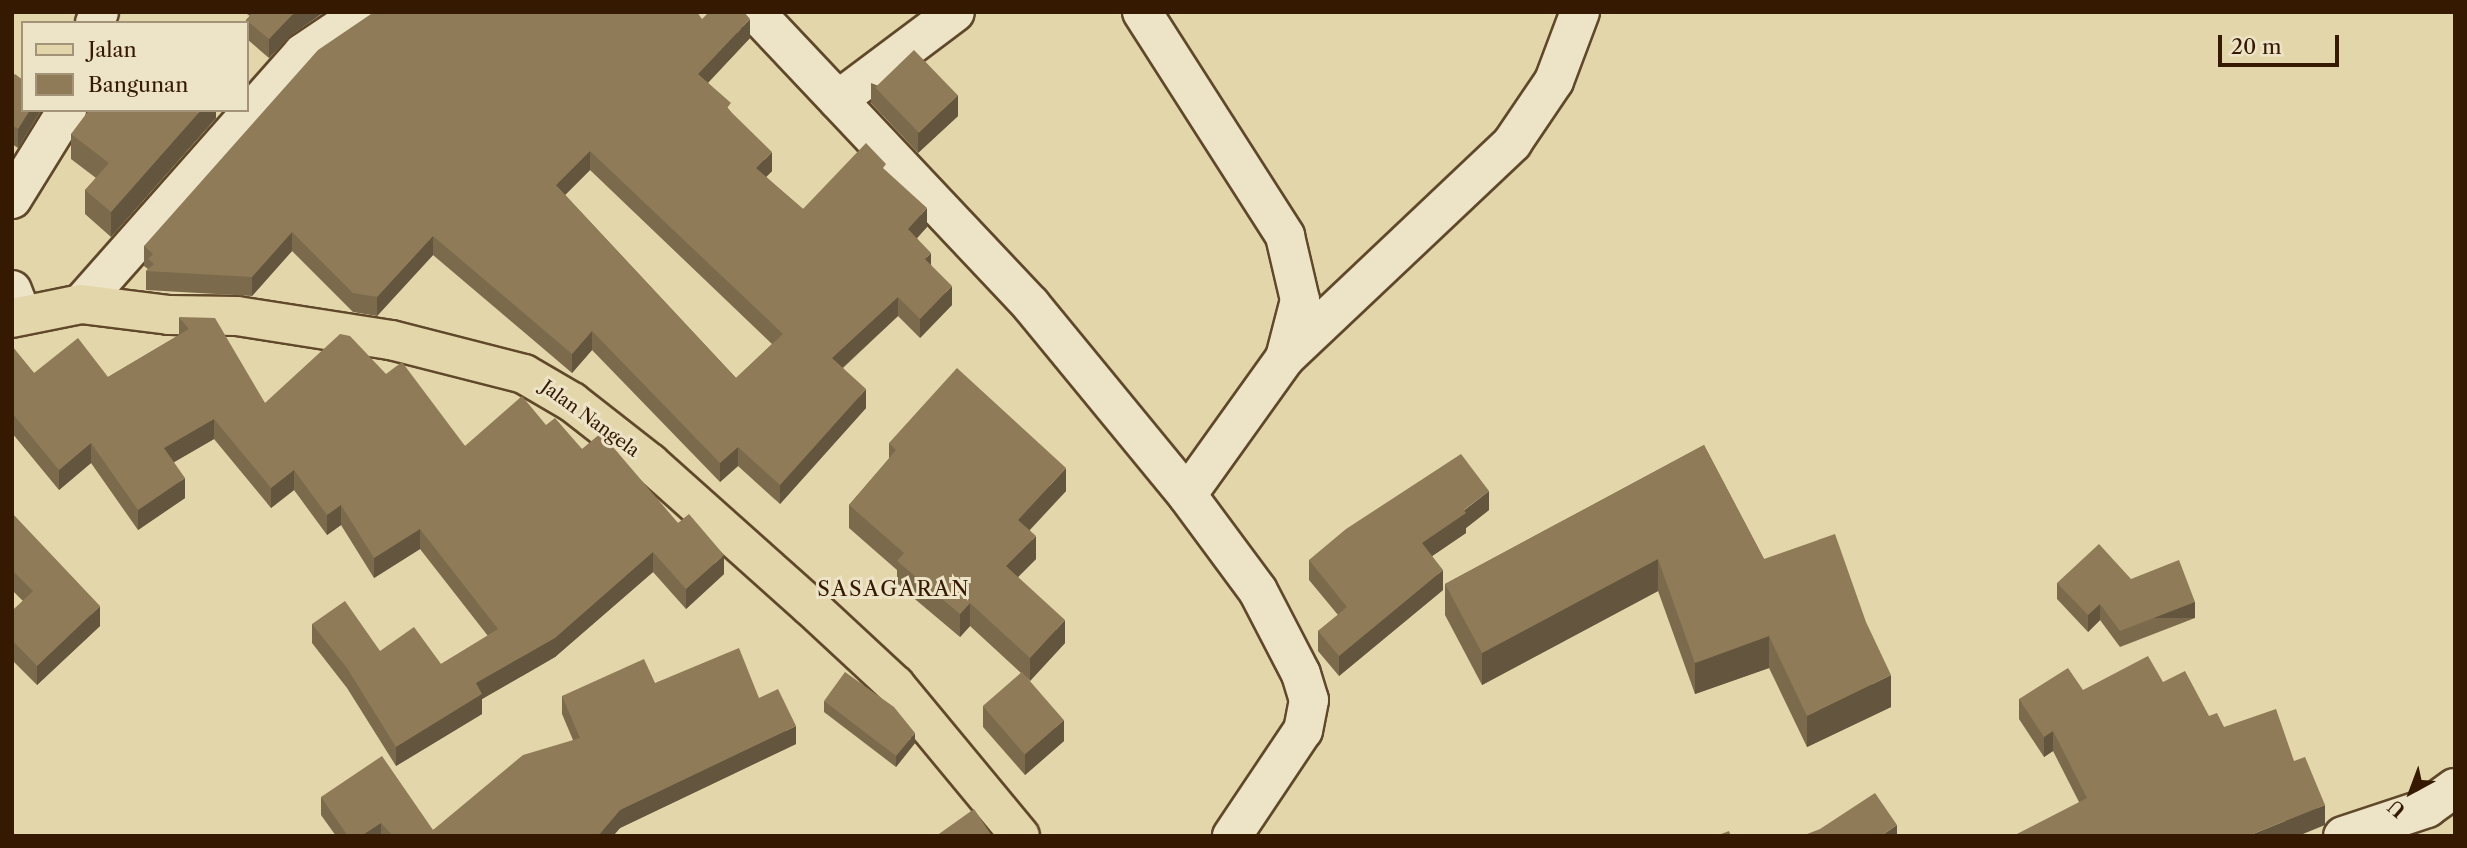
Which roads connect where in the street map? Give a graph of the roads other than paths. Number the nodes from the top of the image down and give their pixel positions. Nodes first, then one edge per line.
1 (364, 12) edge
2 (755, 12) edge
3 (955, 12) edge
4 (1142, 12) edge
5 (1580, 12) edge
6 (838, 100) junction
7 (66, 112) edge
8 (12, 199) edge
9 (81, 304) junction
10 (15, 307) edge
11 (1285, 358) junction
12 (1187, 495) junction
13 (2455, 788) edge
14 (1020, 836) edge
15 (1232, 836) edge
16 (2343, 836) edge

1 - 9 street
2 - 6 street
3 - 6 street
4 - 11 street
5 - 11 street
6 - 12 street
7 - 8 street
9 - 10 main road, Jalan Nangela
9 - 14 main road, Jalan Nangela
11 - 12 street
12 - 15 street
13 - 16 street

